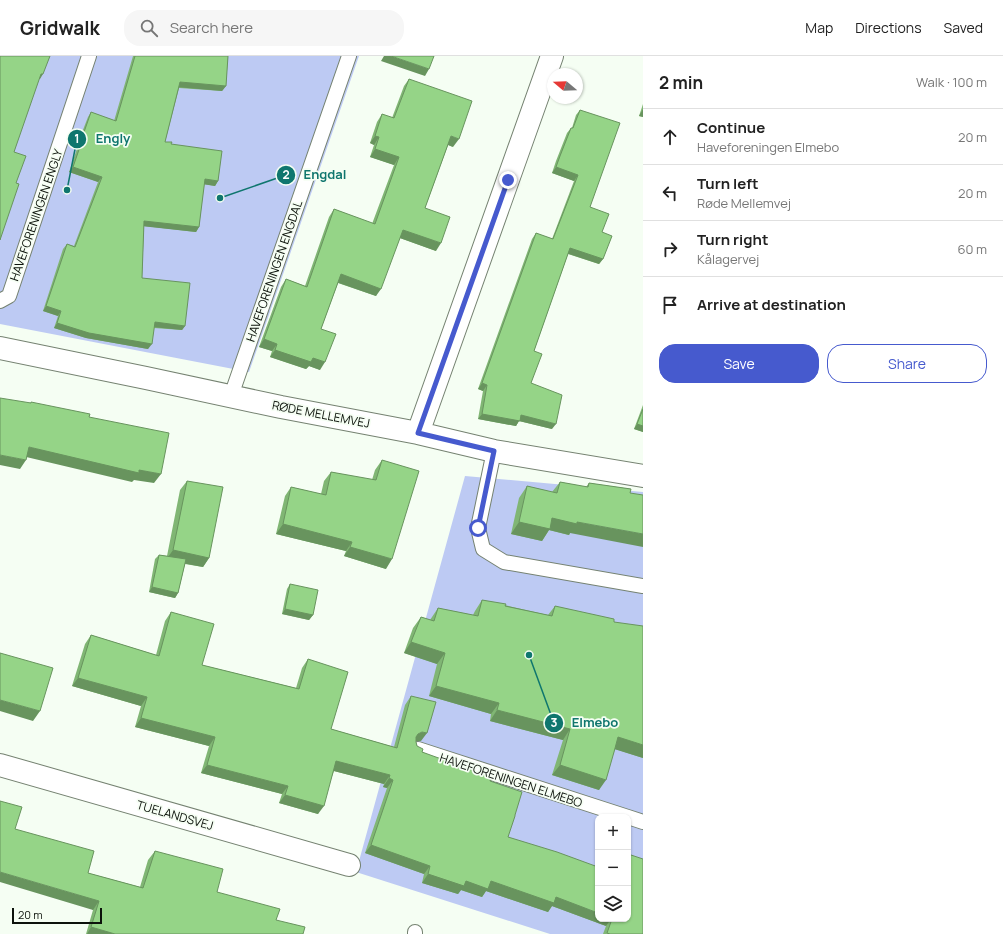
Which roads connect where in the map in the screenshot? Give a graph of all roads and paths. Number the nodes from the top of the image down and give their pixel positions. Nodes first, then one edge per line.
1 (89, 56) edge
2 (349, 56) edge
3 (552, 56) edge
4 (0, 301) edge
5 (0, 348) edge
6 (231, 396) junction
7 (418, 433) junction
8 (494, 451) junction
9 (643, 476) edge
10 (643, 586) edge
11 (418, 749) edge
12 (0, 765) edge
13 (619, 814) edge
14 (631, 818) edge
15 (643, 822) edge
16 (349, 865) dead end

1 - 4 lane, HAVEFORENINGEN ENGLY
2 - 6 lane, HAVEFORENINGEN ENGDAL
3 - 7 street
5 - 6 street, RØDE MELLEMVEJ
6 - 7 street, RØDE MELLEMVEJ
7 - 8 street, RØDE MELLEMVEJ
8 - 9 street, RØDE MELLEMVEJ
8 - 10 lane
11 - 13 lane, HAVEFORENINGEN ELMEBO
12 - 16 street, TUELANDSVEJ
14 - 15 lane, HAVEFORENINGEN ELMEBO

